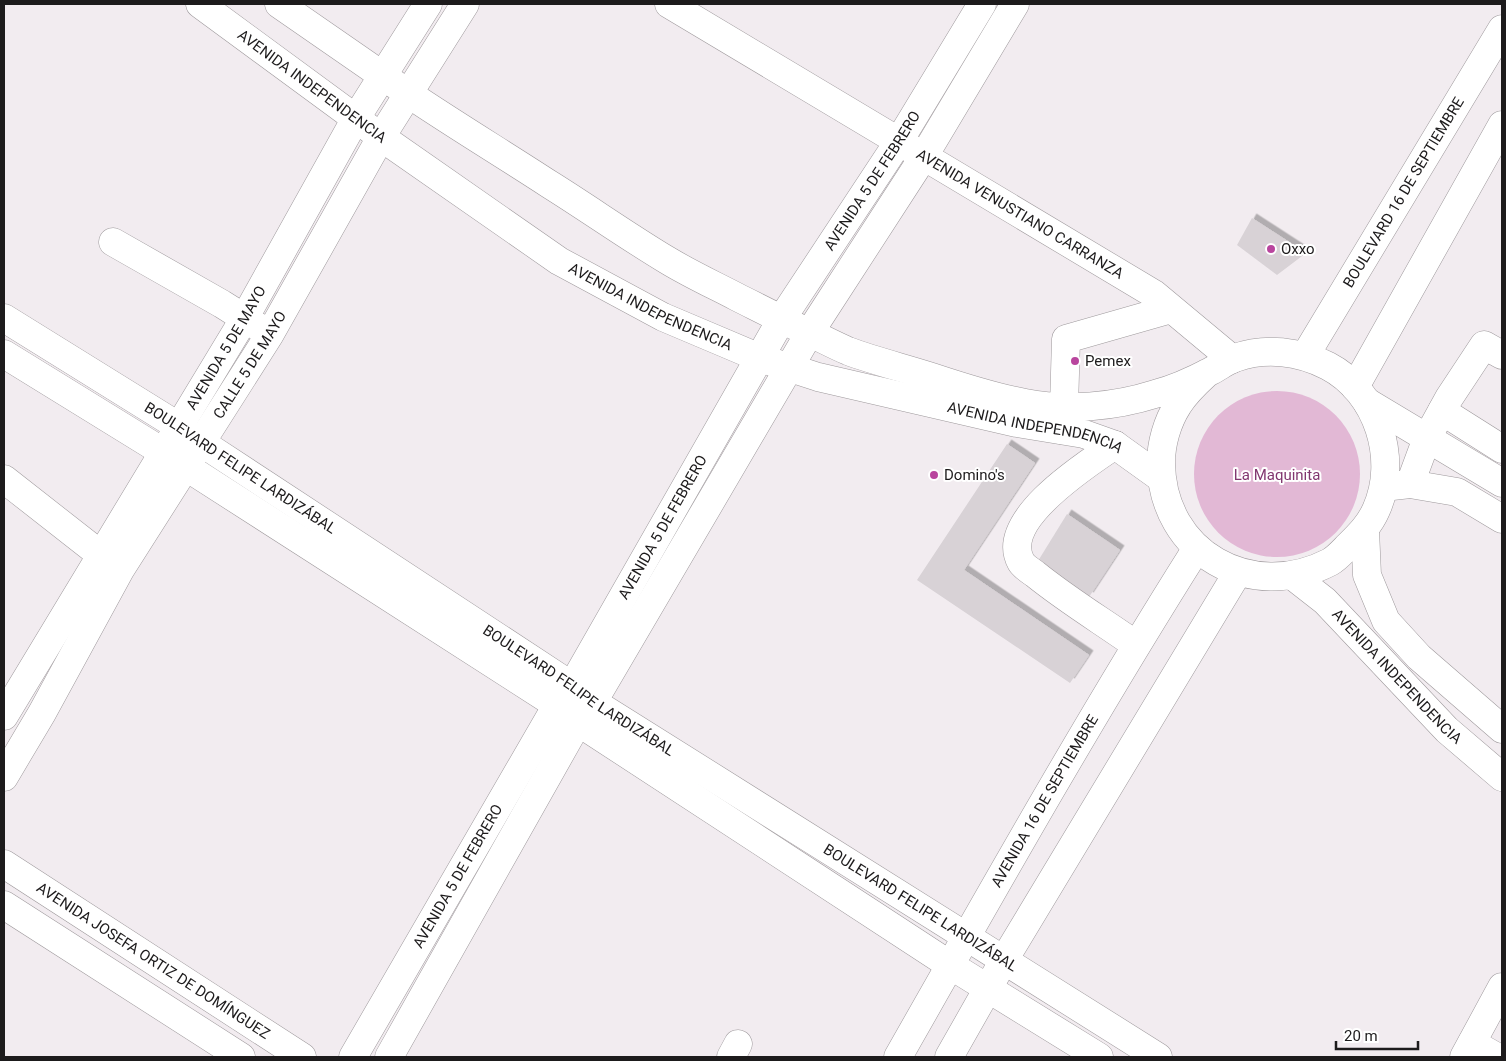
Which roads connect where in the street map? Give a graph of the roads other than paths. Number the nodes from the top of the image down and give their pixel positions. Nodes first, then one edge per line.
1 (200, 4) edge
2 (279, 4) edge
3 (428, 4) edge
4 (465, 4) edge
5 (669, 4) edge
6 (982, 4) edge
7 (1015, 4) edge
8 (1502, 29) edge
9 (383, 76) junction
10 (409, 93) junction
11 (356, 118) junction
12 (1502, 125) edge
13 (381, 136) junction
14 (899, 141) junction
15 (924, 156) junction
16 (113, 242) dead end
17 (1171, 309) junction
18 (4, 318) edge
19 (244, 319) junction
20 (781, 320) junction
21 (810, 332) junction
22 (270, 334) junction
23 (4, 354) edge
24 (1502, 355) edge
25 (1305, 356) junction
26 (760, 358) junction
27 (1232, 359) junction
28 (789, 368) junction
29 (1207, 373) junction
30 (1361, 394) junction
31 (1442, 411) junction
32 (1063, 419) junction
33 (178, 426) junction
34 (1427, 438) junction
35 (202, 443) junction
36 (1115, 445) junction
37 (1502, 449) edge
38 (163, 452) junction
39 (186, 468) junction
40 (1161, 478) junction
41 (4, 479) edge
42 (1502, 483) edge
43 (1397, 485) junction
44 (668, 518) junction
45 (1502, 519) edge
46 (1364, 530) junction
47 (692, 533) junction
48 (1197, 548) junction
49 (111, 562) junction
50 (395, 570) junction
51 (1238, 572) junction
52 (1293, 576) junction
53 (381, 592) junction
54 (1136, 644) junction
55 (575, 704) junction
56 (10, 706) edge
57 (42, 713) junction
58 (1502, 729) edge
59 (4, 777) edge
60 (1502, 777) edge
61 (759, 806) junction
62 (743, 829) junction
63 (4, 864) edge
64 (4, 905) edge
65 (966, 937) junction
66 (1004, 960) junction
67 (153, 961) junction
68 (950, 965) junction
69 (1502, 987) edge
70 (988, 989) junction
71 (137, 990) junction
72 (1485, 1051) edge
73 (242, 1057) edge
74 (302, 1057) edge
75 (353, 1057) edge
76 (389, 1057) edge
77 (898, 1057) edge
78 (950, 1057) edge
79 (1098, 1057) edge
80 (1158, 1057) edge

1 - 11 street, AVENIDA INDEPENDENCIA
2 - 9 street, AVENIDA INDEPENDENCIA
3 - 9 street, AVENIDA 5 DE MAYO
4 - 10 street, CALLE 5 DE MAYO
5 - 14 street, AVENIDA VENUSTIANO CARRANZA
6 - 14 street, AVENIDA 5 DE FEBRERO
7 - 15 street, AVENIDA 5 DE FEBRERO
8 - 25 street, BOULEVARD 16 DE SEPTIEMBRE
9 - 10 street, AVENIDA INDEPENDENCIA
9 - 11 street, AVENIDA 5 DE MAYO
10 - 13 street, CALLE 5 DE MAYO
10 - 20 street, AVENIDA INDEPENDENCIA
11 - 13 street, AVENIDA INDEPENDENCIA
11 - 19 street, AVENIDA 5 DE MAYO
12 - 30 street
13 - 22 street, CALLE 5 DE MAYO
13 - 26 street, AVENIDA INDEPENDENCIA
14 - 15 street, AVENIDA VENUSTIANO CARRANZA
14 - 20 street, AVENIDA 5 DE FEBRERO
15 - 17 street, AVENIDA VENUSTIANO CARRANZA
15 - 21 street, AVENIDA 5 DE FEBRERO
16 - 19 street
17 - 27 street, AVENIDA VENUSTIANO CARRANZA
17 - 32 street
18 - 33 street, BOULEVARD FELIPE LARDIZÁBAL
19 - 22 street
19 - 33 street, AVENIDA 5 DE MAYO
20 - 21 street, AVENIDA INDEPENDENCIA
20 - 26 street, AVENIDA 5 DE FEBRERO
21 - 28 street, AVENIDA 5 DE FEBRERO
21 - 32 street, AVENIDA INDEPENDENCIA
22 - 35 street, CALLE 5 DE MAYO
23 - 38 street, BOULEVARD FELIPE LARDIZÁBAL
24 - 31 street
25 - 27 street
25 - 30 street
26 - 28 street, AVENIDA INDEPENDENCIA
26 - 44 street, AVENIDA 5 DE FEBRERO
27 - 29 street
28 - 32 street, AVENIDA INDEPENDENCIA
28 - 47 street, AVENIDA 5 DE FEBRERO
29 - 32 street, AVENIDA INDEPENDENCIA
29 - 40 street
30 - 34 street
30 - 43 street
31 - 34 street
31 - 37 street
32 - 36 street, AVENIDA INDEPENDENCIA
33 - 35 street, BOULEVARD FELIPE LARDIZÁBAL
33 - 38 street, AVENIDA 5 DE MAYO
34 - 42 street
34 - 43 street
35 - 39 street, CALLE 5 DE MAYO
35 - 50 street, BOULEVARD FELIPE LARDIZÁBAL
36 - 40 street, AVENIDA INDEPENDENCIA
36 - 54 street
38 - 39 street, BOULEVARD FELIPE LARDIZÁBAL
38 - 49 street, AVENIDA 5 DE MAYO
39 - 49 street, CALLE 5 DE MAYO
39 - 53 street, BOULEVARD FELIPE LARDIZÁBAL
40 - 48 street
41 - 49 street
43 - 45 street
43 - 46 street
44 - 47 street
44 - 55 street, AVENIDA 5 DE FEBRERO
46 - 52 street
46 - 58 street, AVENIDA INDEPENDENCIA
47 - 55 street, AVENIDA 5 DE FEBRERO
48 - 51 street
48 - 54 street, AVENIDA 16 DE SEPTIEMBRE
49 - 56 street, AVENIDA 5 DE MAYO
49 - 57 street, CALLE 5 DE MAYO
50 - 53 street
50 - 55 street, BOULEVARD FELIPE LARDIZÁBAL
51 - 52 street
51 - 66 street
52 - 60 street, AVENIDA INDEPENDENCIA
53 - 55 street, BOULEVARD FELIPE LARDIZÁBAL
54 - 65 street, AVENIDA 16 DE SEPTIEMBRE
55 - 61 street, BOULEVARD FELIPE LARDIZÁBAL
55 - 62 street, BOULEVARD FELIPE LARDIZÁBAL
55 - 75 street, AVENIDA 5 DE FEBRERO
55 - 76 street, AVENIDA 5 DE FEBRERO
56 - 57 street
57 - 59 street, CALLE 5 DE MAYO
61 - 62 street
61 - 65 street, BOULEVARD FELIPE LARDIZÁBAL
62 - 68 street, BOULEVARD FELIPE LARDIZÁBAL
63 - 67 street, AVENIDA JOSEFA ORTIZ DE DOMÍNGUEZ
64 - 71 street
65 - 66 street, BOULEVARD FELIPE LARDIZÁBAL
65 - 68 street, AVENIDA 16 DE SEPTIEMBRE
66 - 70 street
66 - 80 street, BOULEVARD FELIPE LARDIZÁBAL
67 - 71 street
67 - 74 street, AVENIDA JOSEFA ORTIZ DE DOMÍNGUEZ
68 - 70 street, BOULEVARD FELIPE LARDIZÁBAL
68 - 77 street, AVENIDA 16 DE SEPTIEMBRE
69 - 72 street
70 - 78 street
70 - 79 street, BOULEVARD FELIPE LARDIZÁBAL
71 - 73 street

